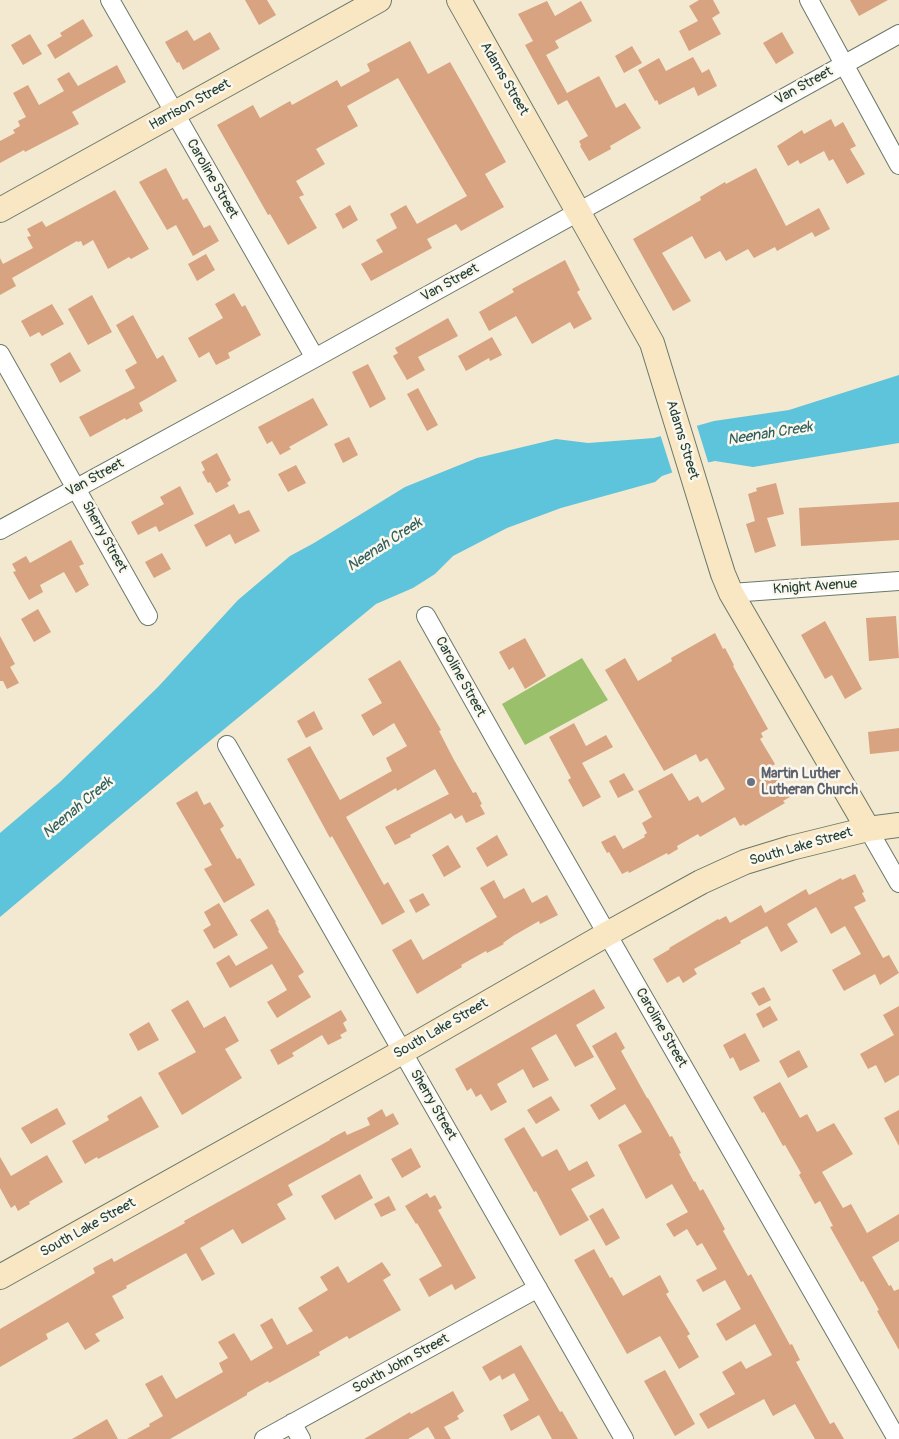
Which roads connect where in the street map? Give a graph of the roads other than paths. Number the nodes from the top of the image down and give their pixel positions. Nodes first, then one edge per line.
1 (110, 0) edge
2 (379, 0) edge
3 (459, 0) edge
4 (808, 0) edge
5 (899, 34) edge
6 (844, 64) junction
7 (174, 114) junction
8 (899, 165) edge
9 (0, 210) edge
10 (579, 211) junction
11 (0, 354) edge
12 (315, 358) junction
13 (76, 488) junction
14 (0, 530) edge
15 (899, 581) edge
16 (731, 593) junction
17 (148, 616) dead end
18 (426, 616) dead end
19 (226, 746) dead end
20 (899, 824) edge
21 (868, 829) junction
22 (899, 883) edge
23 (606, 934) junction
24 (402, 1052) junction
25 (0, 1277) edge
26 (538, 1288) junction
27 (292, 1423) junction
28 (264, 1439) edge
29 (302, 1439) edge
30 (624, 1439) edge
31 (897, 1439) edge

1 - 7 street, Caroline Street
2 - 7 street, Harrison Street
3 - 10 street, Adams Street
4 - 6 street
5 - 6 street, Van Street
6 - 8 street
6 - 10 street, Van Street
7 - 9 street, Harrison Street
7 - 12 street, Caroline Street
10 - 12 street, Van Street
10 - 16 street, Adams Street
11 - 13 street, Sherry Street
12 - 13 street, Van Street
13 - 14 street, Van Street
13 - 17 street, Sherry Street
15 - 16 street, Knight Avenue
16 - 21 street, Adams Street
18 - 23 street, Caroline Street
19 - 24 street, Sherry Street
20 - 21 street, South Lake Street
21 - 22 street, Adams Street
21 - 23 street, South Lake Street
23 - 24 street, South Lake Street
23 - 31 street, Caroline Street
24 - 25 street, South Lake Street
24 - 26 street, Sherry Street
26 - 27 street, South John Street
26 - 30 street, Sherry Street
27 - 28 street, South John Street
27 - 29 street

